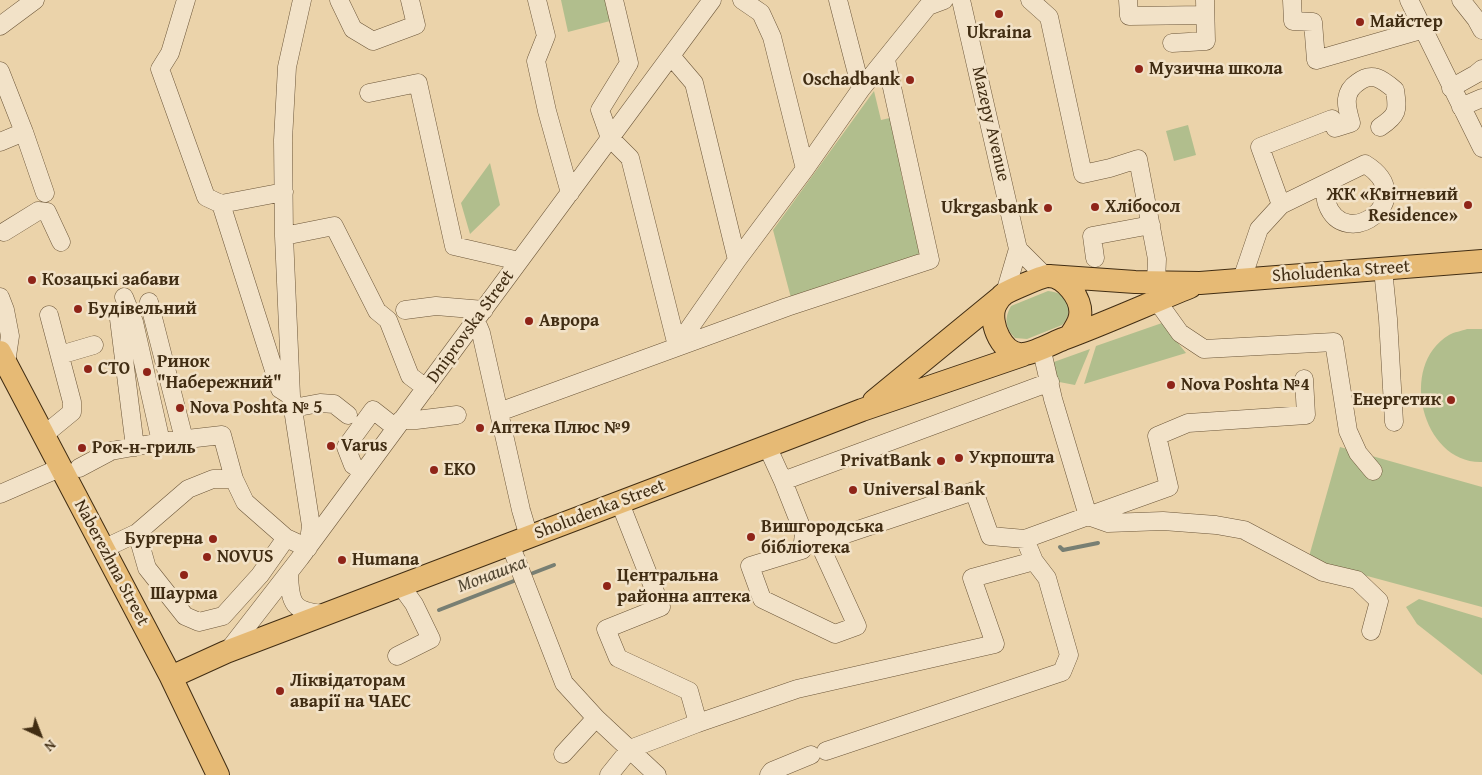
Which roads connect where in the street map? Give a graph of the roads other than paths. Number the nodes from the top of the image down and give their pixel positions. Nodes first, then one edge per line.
1 (35, 0) edge
2 (186, 0) edge
3 (302, 0) edge
4 (339, 0) edge
5 (410, 0) edge
6 (537, 0) edge
7 (614, 0) edge
8 (712, 0) edge
9 (742, 0) edge
10 (838, 0) edge
11 (961, 0) edge
12 (1030, 0) edge
13 (1128, 0) edge
14 (1292, 0) edge
15 (1409, 0) edge
16 (1461, 0) edge
17 (932, 2) edge
18 (1205, 7) edge
19 (1480, 21) edge
20 (0, 26) edge
21 (1424, 29) junction
22 (1172, 43) dead end
23 (671, 56) junction
24 (886, 60) junction
25 (1482, 69) edge
26 (0, 71) edge
27 (1451, 88) junction
28 (861, 89) junction
29 (369, 93) dead end
30 (1482, 98) edge
31 (1461, 106) junction
32 (1380, 127) dead end
33 (24, 132) junction
34 (610, 138) junction
35 (0, 142) edge
36 (1482, 148) edge
37 (805, 169) junction
38 (1324, 185) dead end
39 (284, 192) junction
40 (570, 193) junction
41 (45, 194) dead end
42 (221, 204) junction
43 (1282, 205) junction
44 (1151, 225) junction
45 (1, 232) edge
46 (284, 236) junction
47 (61, 242) dead end
48 (1018, 249) junction
49 (1095, 258) dead end
50 (737, 260) junction
51 (519, 261) junction
52 (1482, 261) edge
53 (1383, 269) junction
54 (1047, 276) junction
55 (1242, 279) junction
56 (1157, 291) junction
57 (1004, 294) junction
58 (0, 297) edge
59 (124, 297) dead end
60 (149, 302) dead end
61 (405, 310) dead end
62 (49, 315) dead end
63 (480, 315) junction
64 (132, 318) junction
65 (1070, 336) junction
66 (94, 345) dead end
67 (677, 346) junction
68 (1032, 351) junction
69 (60, 356) junction
70 (3, 358) edge
71 (1304, 379) dead end
72 (1050, 382) junction
73 (426, 388) junction
74 (292, 402) junction
75 (373, 410) junction
76 (862, 410) junction
77 (499, 412) junction
78 (457, 414) dead end
79 (348, 415) junction
80 (1394, 422) dead end
81 (399, 424) junction
82 (44, 436) junction
83 (184, 439) junction
84 (351, 440) junction
85 (161, 442) junction
86 (767, 446) junction
87 (135, 447) junction
88 (70, 468) junction
89 (1374, 471) dead end
90 (364, 472) junction
91 (234, 479) junction
92 (783, 481) junction
93 (1, 490) edge
94 (620, 502) junction
95 (1088, 516) junction
96 (137, 533) junction
97 (804, 534) junction
98 (286, 538) junction
99 (1025, 539) junction
100 (520, 540) junction
101 (819, 544) junction
102 (308, 548) junction
103 (103, 549) junction
104 (1034, 561) junction
105 (288, 574) junction
106 (401, 586) junction
107 (327, 614) junction
108 (1372, 631) dead end
109 (226, 652) junction
110 (397, 656) dead end
111 (171, 677) junction
112 (596, 718) junction
113 (698, 723) junction
114 (630, 749) junction
115 (563, 754) dead end
116 (218, 775) edge
117 (609, 775) edge
118 (657, 775) edge
119 (769, 775) edge

1 - 20 street
2 - 42 street
3 - 39 street
4 - 5 street
6 - 40 street
7 - 34 street
8 - 23 street, Dniprovska Street
9 - 37 street
10 - 28 street
11 - 48 street, Mazepy Avenue
12 - 44 street
13 - 18 street
14 - 21 street
15 - 21 street
16 - 19 street
17 - 24 street
18 - 22 street
21 - 27 street
23 - 34 street, Dniprovska Street
23 - 50 street
24 - 28 street
24 - 67 street
25 - 27 street
26 - 33 street
27 - 31 street
28 - 37 street
29 - 51 street
30 - 31 street
31 - 36 street
32 - 43 street
33 - 35 street
33 - 41 street
34 - 40 street, Dniprovska Street
34 - 67 street
37 - 50 street
38 - 43 street
39 - 42 street
39 - 46 street
40 - 51 street, Dniprovska Street
42 - 74 street
43 - 55 street
44 - 49 street
44 - 56 street
45 - 47 street
46 - 73 street
46 - 74 street
48 - 54 street
48 - 57 street, Mazepy Avenue
50 - 67 street
51 - 63 street, Dniprovska Street
52 - 53 main road, Sholudenka Street
53 - 55 main road, Sholudenka Street
53 - 80 street
54 - 56 main road, Sholudenka Street
54 - 57 main road
54 - 65 main road
55 - 56 main road, Sholudenka Street
56 - 65 main road, Sholudenka Street
56 - 89 street
57 - 68 main road
57 - 76 main road, Sholudenka Street
58 - 70 street
59 - 64 street
60 - 83 street
61 - 63 street
62 - 69 street
63 - 73 street, Dniprovska Street
63 - 77 street
64 - 85 street
64 - 87 street
65 - 68 main road
66 - 69 street
67 - 77 street
68 - 72 street
68 - 76 main road, Sholudenka Street
69 - 82 street
70 - 82 main road, Naberezhna Street
71 - 95 street
72 - 92 street
72 - 95 street
73 - 81 street, Dniprovska Street
74 - 79 street
74 - 102 street
75 - 79 street
75 - 81 street
75 - 84 street
76 - 86 main road, Sholudenka Street
77 - 100 street
78 - 81 street
79 - 84 street
81 - 90 street, Dniprovska Street
82 - 88 main road, Naberezhna Street
83 - 85 street
83 - 91 street
84 - 90 street
85 - 87 street
86 - 92 street
86 - 94 main road, Sholudenka Street
87 - 88 street
88 - 93 street
88 - 103 main road, Naberezhna Street
90 - 102 street, Dniprovska Street
91 - 96 street
91 - 98 street
92 - 97 street
94 - 100 main road, Sholudenka Street
94 - 113 street
95 - 99 street
95 - 108 street
96 - 98 street
96 - 103 street
97 - 101 street
97 - 101 street
98 - 102 street
99 - 101 street
99 - 104 street
100 - 106 main road, Sholudenka Street
100 - 112 street
102 - 105 street, Dniprovska Street
103 - 111 main road, Naberezhna Street
104 - 113 street
104 - 119 street
105 - 107 street
105 - 109 street, Dniprovska Street
106 - 107 main road, Sholudenka Street
106 - 110 street
107 - 109 main road, Sholudenka Street
109 - 111 main road, Sholudenka Street
111 - 116 main road, Naberezhna Street
112 - 114 street
112 - 115 street
113 - 114 street
114 - 117 street
114 - 118 street

